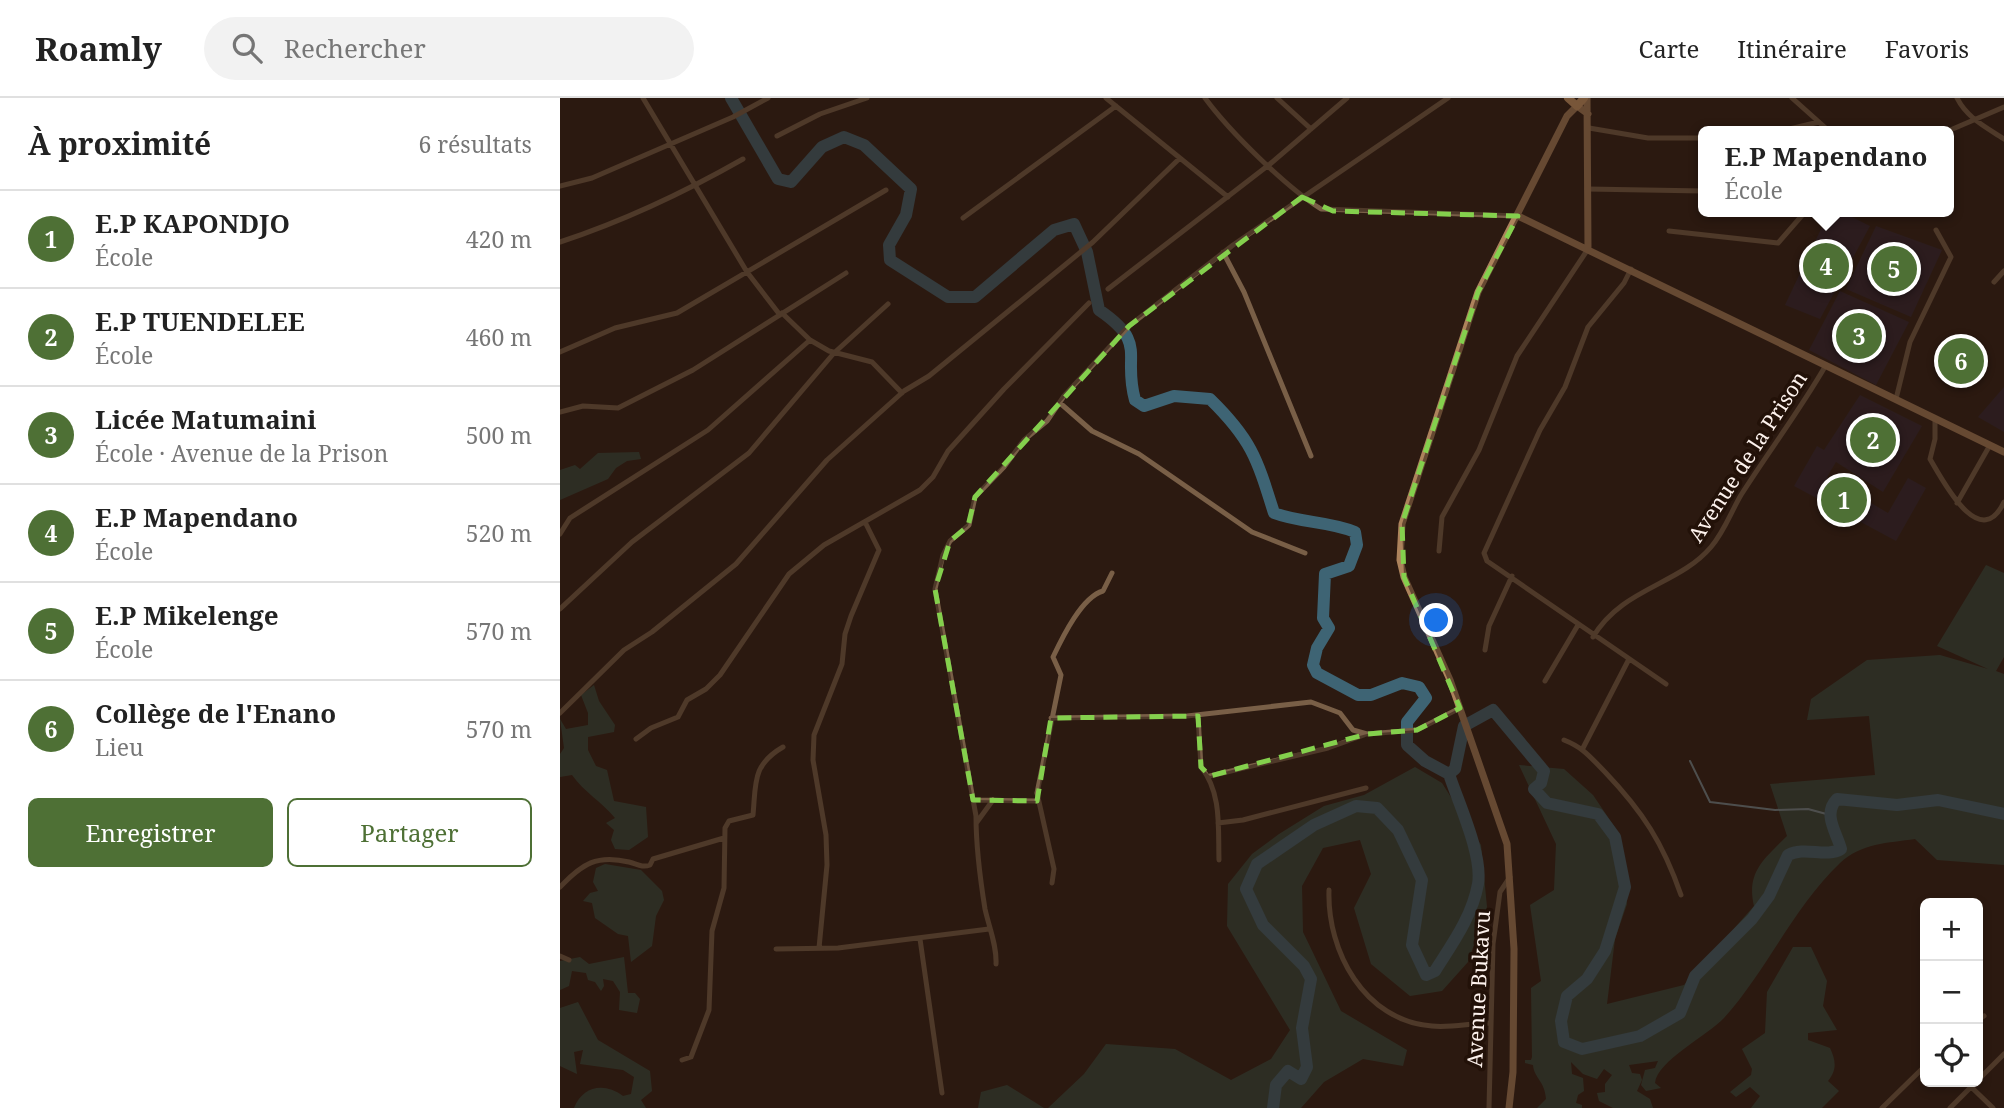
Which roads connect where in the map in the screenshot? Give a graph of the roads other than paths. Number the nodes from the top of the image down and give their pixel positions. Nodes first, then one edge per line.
1 (643, 98) edge
2 (768, 98) edge
3 (867, 98) edge
4 (1105, 98) edge
5 (1205, 98) edge
6 (1277, 98) edge
7 (1346, 98) edge
8 (1448, 98) edge
9 (1585, 98) edge
10 (1792, 98) edge
11 (1957, 98) edge
12 (1571, 100) edge
13 (1116, 106) junction
14 (2004, 107) edge
15 (1588, 114) junction
16 (1975, 120) junction
17 (1819, 122) junction
18 (1802, 126) edge
19 (1823, 126) edge
20 (1589, 128) junction
21 (1311, 129) junction
22 (1954, 129) edge
23 (777, 136) dead end
24 (1698, 138) edge
25 (2004, 139) edge
26 (669, 144) junction
27 (1180, 158) junction
28 (743, 159) dead end
29 (1270, 164) junction
30 (560, 186) edge
31 (694, 187) junction
32 (1587, 189) junction
33 (886, 190) dead end
34 (1698, 191) edge
35 (1228, 197) junction
36 (1302, 197) junction
37 (1518, 216) junction
38 (1801, 217) edge
39 (963, 218) dead end
40 (1936, 230) dead end
41 (1670, 231) dead end
42 (560, 242) edge
43 (1588, 248) junction
44 (1223, 252) junction
45 (1631, 269) junction
46 (2004, 271) edge
47 (747, 272) junction
48 (845, 273) dead end
49 (1994, 282) dead end
50 (1108, 289) dead end
51 (1089, 303) dead end
52 (888, 304) dead end
53 (781, 314) junction
54 (810, 340) junction
55 (560, 352) edge
56 (834, 352) junction
57 (1826, 365) junction
58 (902, 393) junction
59 (1896, 399) junction
60 (1060, 403) junction
61 (560, 412) edge
62 (1935, 418) junction
63 (1990, 445) junction
64 (2004, 452) edge
65 (1311, 456) dead end
66 (2004, 502) edge
67 (1957, 503) junction
68 (865, 522) junction
69 (560, 534) edge
70 (1439, 551) dead end
71 (1305, 553) dead end
72 (1112, 573) dead end
73 (1512, 576) junction
74 (560, 609) edge
75 (1578, 625) junction
76 (1592, 636) junction
77 (1485, 650) dead end
78 (1629, 659) junction
79 (1545, 681) dead end
80 (1666, 684) dead end
81 (1461, 710) junction
82 (560, 713) edge
83 (1198, 716) junction
84 (1051, 719) junction
85 (1367, 734) junction
86 (636, 739) dead end
87 (1564, 740) dead end
88 (783, 747) dead end
89 (1583, 748) junction
90 (1210, 776) junction
91 (1366, 788) dead end
92 (973, 800) junction
93 (993, 800) junction
94 (1037, 801) junction
95 (1218, 823) junction
96 (976, 824) junction
97 (724, 838) junction
98 (1219, 860) dead end
99 (1511, 877) junction
100 (1052, 883) dead end
101 (560, 887) edge
102 (1329, 890) dead end
103 (1681, 895) dead end
104 (989, 929) junction
105 (920, 939) junction
106 (819, 948) junction
107 (776, 949) dead end
108 (560, 956) edge
109 (569, 960) dead end
110 (996, 964) dead end
111 (1491, 1023) junction
112 (2004, 1054) edge
113 (682, 1060) dead end
114 (1920, 1071) edge
115 (1983, 1074) edge
116 (1969, 1087) edge
117 (1976, 1087) edge
118 (942, 1093) dead end
119 (1489, 1108) edge
120 (1509, 1108) edge
121 (1882, 1108) edge
122 (1950, 1108) edge
123 (1993, 1108) edge

1 - 26 street
2 - 26 street
3 - 23 street
4 - 13 street
5 - 29 street
6 - 21 street
7 - 21 street
8 - 36 street
9 - 12 main road
9 - 15 street
10 - 17 street
11 - 16 street
12 - 15 street
12 - 37 street
13 - 27 street
13 - 39 street
14 - 16 street
15 - 20 street
16 - 22 street
16 - 25 street
17 - 18 street
17 - 19 street
20 - 24 street
20 - 32 street
21 - 29 street
26 - 30 street
26 - 31 street
27 - 35 street
27 - 58 street
28 - 31 street
29 - 35 street
29 - 36 street
31 - 42 street
31 - 47 street
32 - 34 street
32 - 43 street
33 - 47 street
35 - 50 street
36 - 37 street
36 - 44 street
37 - 43 street
37 - 81 street
38 - 41 street
40 - 59 street
43 - 45 street
43 - 70 street
44 - 60 street
44 - 65 street
45 - 57 street
45 - 73 street
46 - 49 street
47 - 53 street
47 - 55 street
48 - 53 street
51 - 68 street
52 - 56 street
53 - 54 street
53 - 61 street
54 - 56 street
54 - 69 street
56 - 58 street
56 - 74 street
57 - 59 street
57 - 76 street, Avenue de la Prison
58 - 82 street
59 - 62 street
60 - 71 street
60 - 92 street
62 - 63 street
62 - 67 street
63 - 64 street
63 - 67 street
66 - 67 street
68 - 86 street
68 - 106 street
72 - 84 street
73 - 75 street
73 - 77 street
75 - 76 street
75 - 79 street
76 - 78 street
78 - 80 street
78 - 89 street
81 - 85 street
81 - 99 street
83 - 84 street
83 - 85 street
83 - 90 street
84 - 94 street
85 - 90 street
87 - 89 street
88 - 97 street
89 - 103 street
90 - 95 street
91 - 95 street
92 - 93 street
92 - 96 street
93 - 94 street
93 - 96 street
94 - 100 street
95 - 98 street
96 - 104 street
97 - 101 street
97 - 113 street
99 - 111 street, Avenue Bukavu
99 - 120 street
102 - 111 street
104 - 105 street
104 - 110 street
105 - 106 street
105 - 118 street
106 - 107 street
108 - 109 street
111 - 119 street, Avenue Bukavu
112 - 115 street
114 - 121 street
116 - 122 street
117 - 123 street

